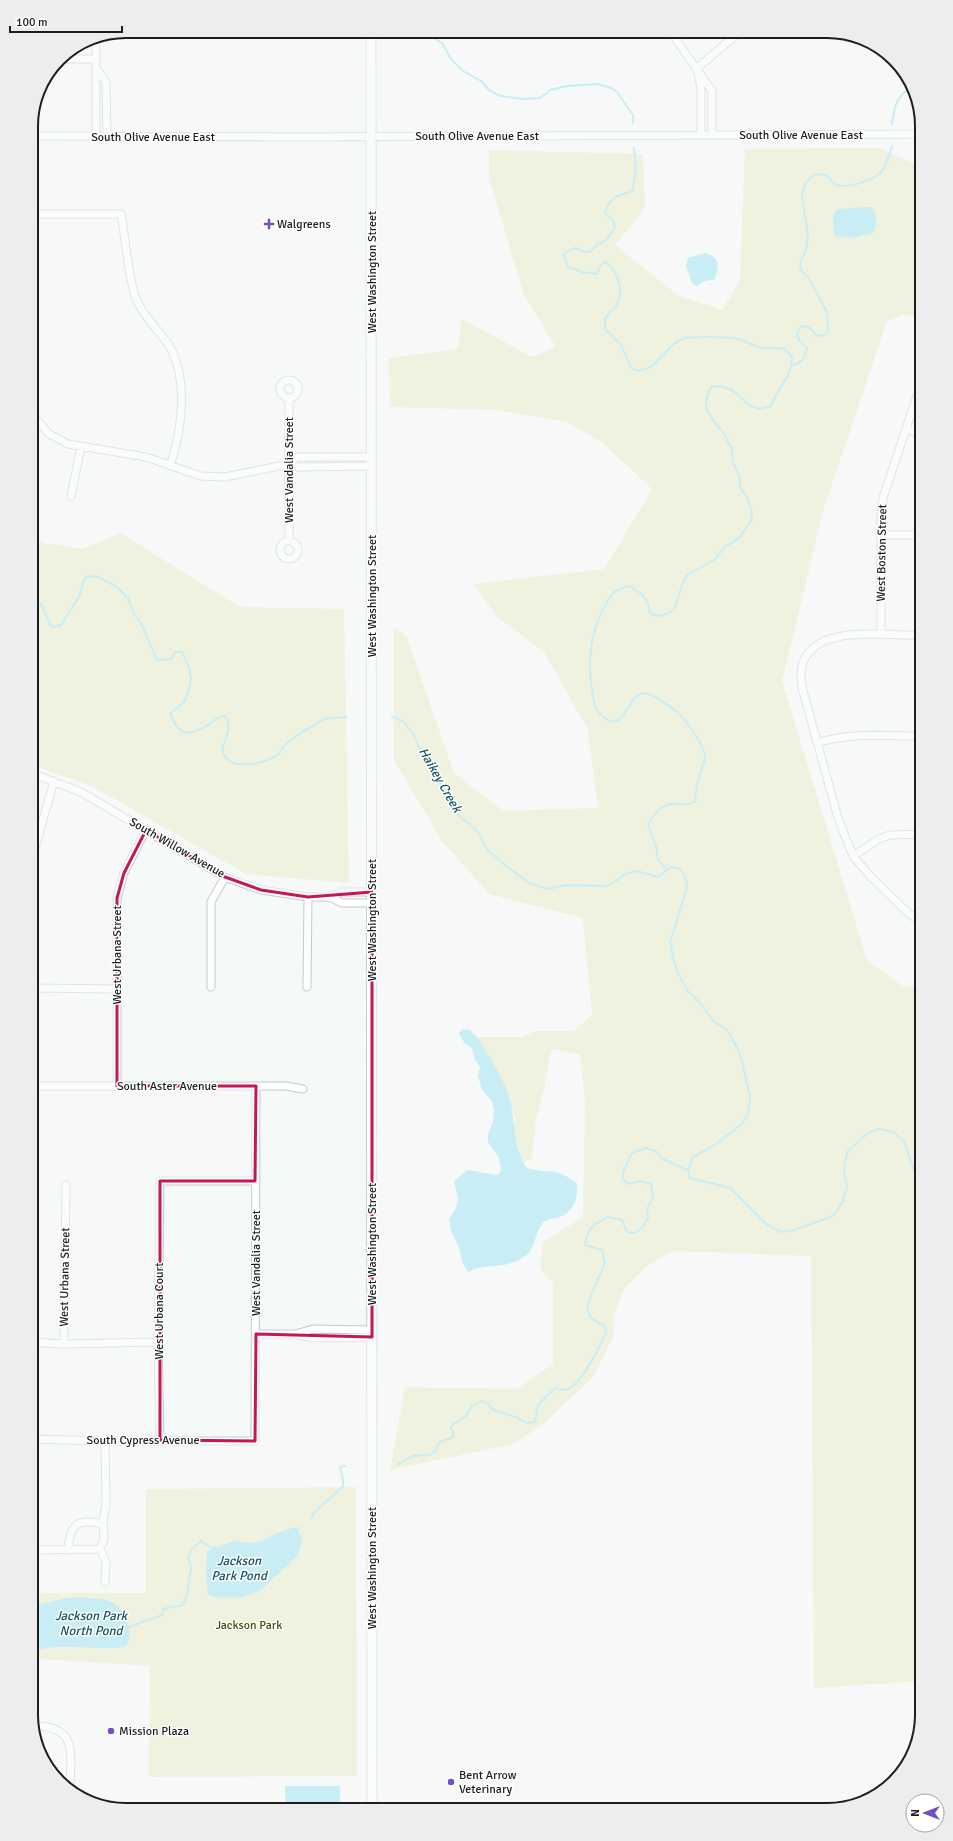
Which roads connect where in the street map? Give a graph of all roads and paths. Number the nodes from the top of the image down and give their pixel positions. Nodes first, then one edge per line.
1 (371, 38) edge
2 (675, 38) edge
3 (733, 38) edge
4 (96, 44) edge
5 (69, 59) edge
6 (96, 59) junction
7 (96, 68) junction
8 (697, 68) junction
9 (915, 134) edge
10 (701, 135) junction
11 (712, 135) junction
12 (38, 136) edge
13 (96, 136) junction
14 (107, 136) junction
15 (372, 137) junction
16 (38, 214) edge
17 (289, 399) dead end
18 (915, 402) edge
19 (38, 421) edge
20 (906, 429) junction
21 (915, 432) edge
22 (81, 447) junction
23 (372, 461) junction
24 (289, 464) junction
25 (170, 466) junction
26 (71, 496) dead end
27 (881, 535) junction
28 (915, 535) edge
29 (289, 541) dead end
30 (882, 635) junction
31 (915, 636) edge
32 (915, 736) edge
33 (817, 743) junction
34 (38, 775) edge
35 (54, 781) junction
36 (146, 830) junction
37 (915, 834) edge
38 (38, 837) edge
39 (853, 856) junction
40 (225, 877) junction
41 (372, 892) junction
42 (308, 897) junction
43 (330, 897) junction
44 (372, 903) junction
45 (915, 918) edge
46 (211, 987) dead end
47 (38, 988) edge
48 (307, 988) dead end
49 (117, 989) junction
50 (38, 1086) edge
51 (117, 1086) junction
52 (256, 1086) junction
53 (302, 1089) dead end
54 (255, 1181) junction
55 (66, 1186) dead end
56 (256, 1334) junction
57 (372, 1334) junction
58 (38, 1342) edge
59 (158, 1342) junction
60 (64, 1344) junction
61 (38, 1439) edge
62 (160, 1440) junction
63 (105, 1441) junction
64 (255, 1441) joint
65 (103, 1524) junction
66 (100, 1549) junction
67 (38, 1550) edge
68 (68, 1550) junction
69 (105, 1582) dead end
70 (39, 1726) edge
71 (70, 1783) edge
72 (372, 1803) edge

1 - 15 main road, West Washington Street
2 - 8 street
3 - 8 street
4 - 6 street
5 - 6 street
6 - 7 street
7 - 13 street
7 - 14 street
8 - 10 street
8 - 11 street
9 - 11 street, South Olive Avenue East
10 - 11 street, South Olive Avenue East
10 - 15 street, South Olive Avenue East
12 - 13 street, South Olive Avenue East
13 - 14 street, South Olive Avenue East
14 - 15 street, South Olive Avenue East
15 - 23 main road, West Washington Street
16 - 25 street
17 - 24 street, West Vandalia Street
18 - 20 street, West Boston Street
19 - 22 street
20 - 21 street
20 - 27 street, West Boston Street
22 - 25 street
22 - 26 street
23 - 24 street
23 - 41 main road, West Washington Street
24 - 25 street
24 - 29 street, West Vandalia Street
27 - 28 street
27 - 30 street, West Boston Street
30 - 31 street
30 - 33 street
32 - 33 street
33 - 39 street
34 - 35 street, South Willow Avenue
35 - 36 street, South Willow Avenue
35 - 38 street
36 - 40 street, South Willow Avenue
36 - 49 street, West Urbana Street
37 - 39 street
39 - 45 street
40 - 42 street, South Willow Avenue
40 - 46 street
41 - 43 street, South Willow Avenue
41 - 44 main road, West Washington Street
42 - 43 street, South Willow Avenue
42 - 48 street
43 - 44 street, South Willow Avenue
44 - 57 main road, West Washington Street
47 - 49 street
49 - 51 street, West Urbana Street
50 - 51 street, South Aster Avenue
51 - 52 street, South Aster Avenue
52 - 53 street, South Aster Avenue
52 - 54 street, West Vandalia Street
54 - 56 street, West Vandalia Street
54 - 59 street, West Urbana Court
55 - 60 street, West Urbana Street
56 - 57 street
56 - 64 street, West Vandalia Street
57 - 72 main road, West Washington Street
58 - 60 street
59 - 60 street
59 - 62 street, West Urbana Court
61 - 63 street, South Cypress Avenue
62 - 63 street, South Cypress Avenue
62 - 64 street, South Cypress Avenue
63 - 65 street
65 - 66 street
65 - 68 street
66 - 68 street
66 - 69 street
67 - 68 street
70 - 71 street

